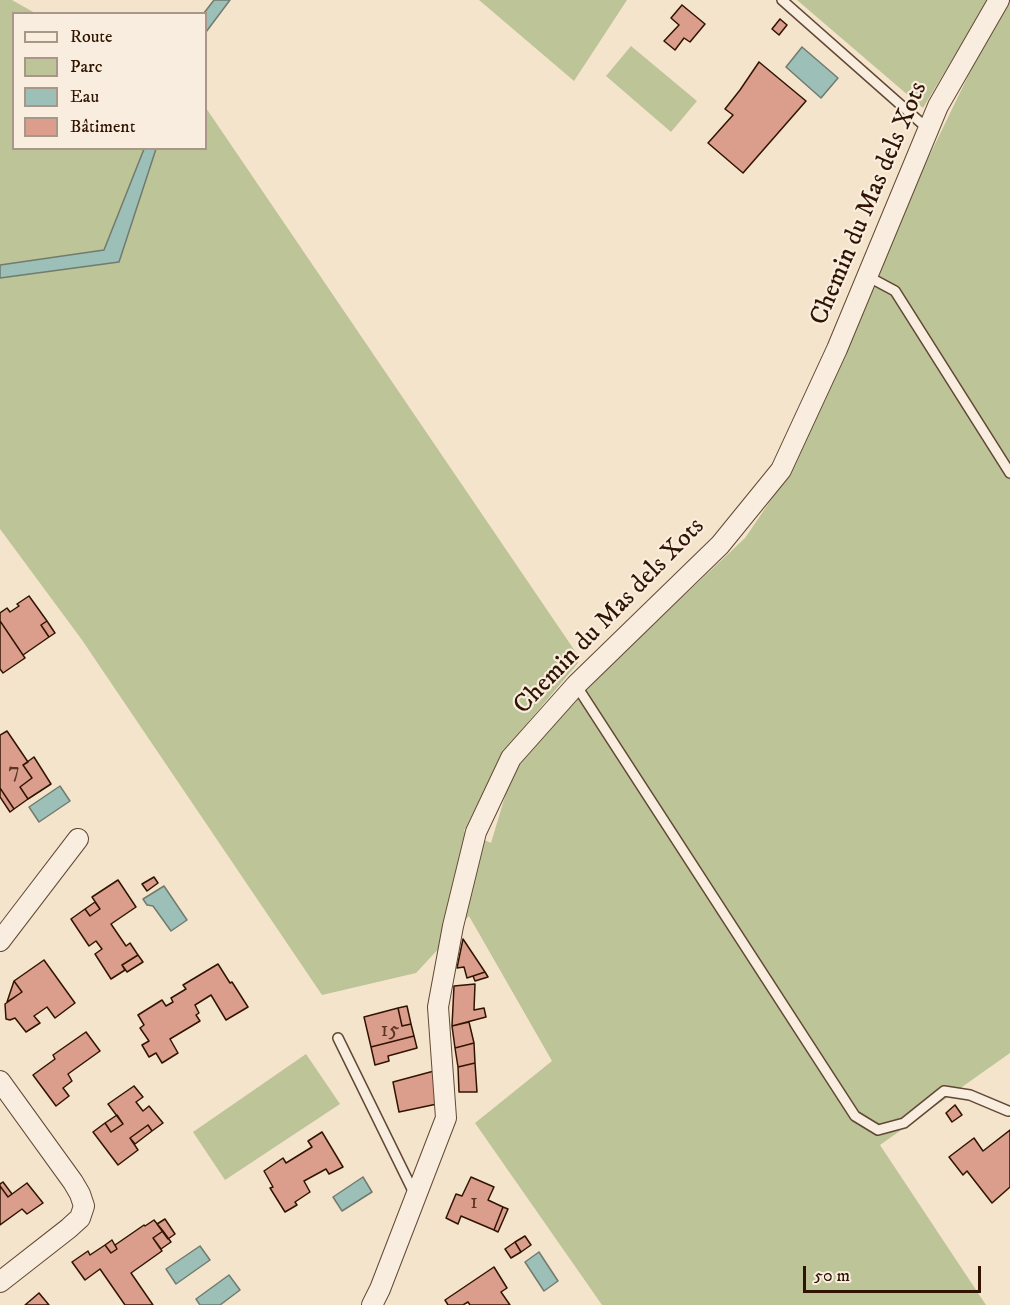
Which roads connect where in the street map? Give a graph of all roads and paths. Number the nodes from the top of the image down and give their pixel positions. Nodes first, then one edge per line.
1 (782, 0) edge
2 (999, 0) edge
3 (928, 129) junction
4 (867, 276) junction
5 (1010, 473) edge
6 (576, 684) junction
7 (78, 839) dead end
8 (0, 941) edge
9 (338, 1038) dead end
10 (0, 1081) edge
11 (1008, 1111) dead end
12 (416, 1197) junction
13 (0, 1282) edge
14 (381, 1300) edge

1 - 3 lane
2 - 3 street, Chemin du Mas dels Xots
3 - 4 street, Chemin du Mas dels Xots
4 - 5 lane
4 - 6 street, Chemin du Mas dels Xots
6 - 11 lane
6 - 12 street, Chemin du Mas dels Xots
7 - 8 street
9 - 12 lane
10 - 13 street
12 - 14 street, Chemin du Mas dels Xots

